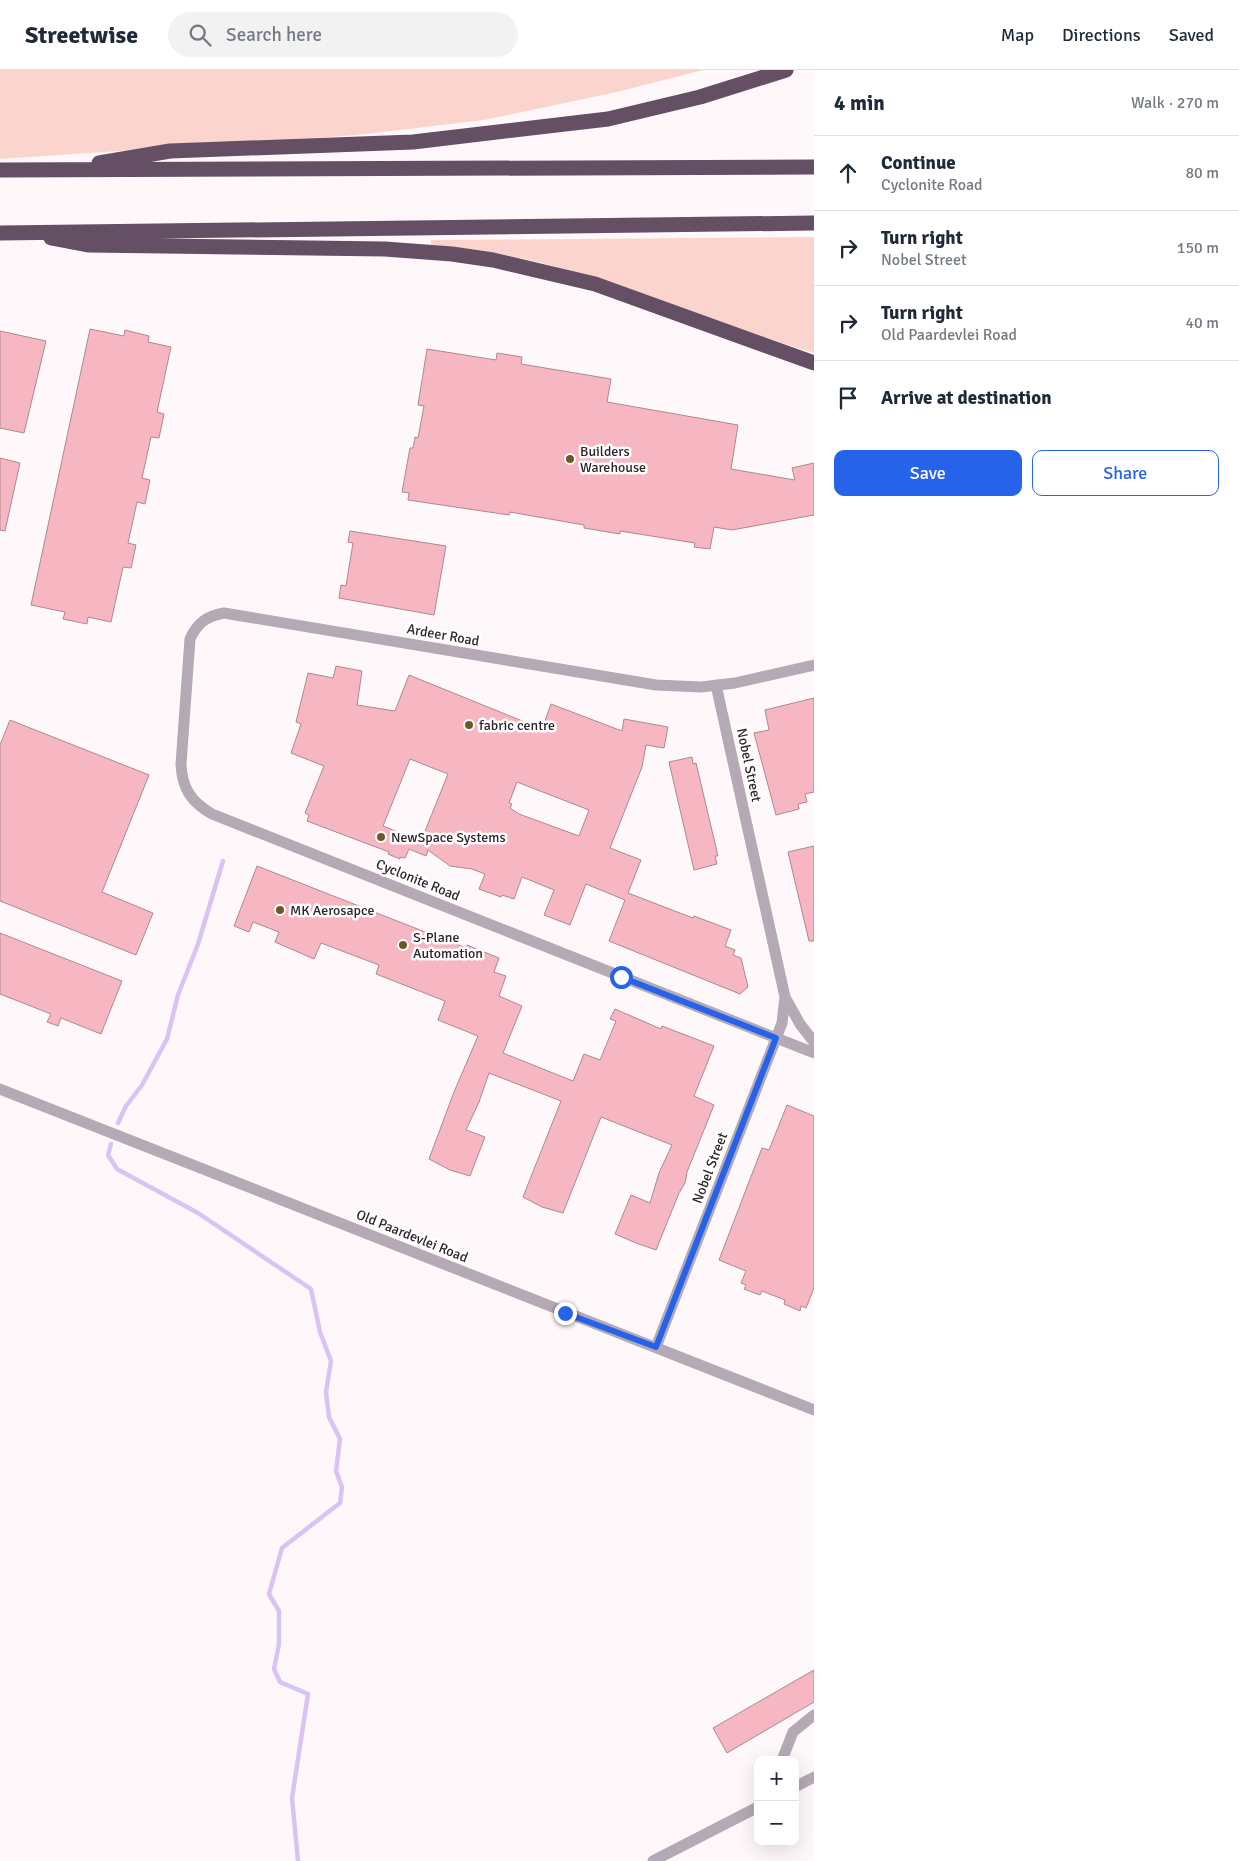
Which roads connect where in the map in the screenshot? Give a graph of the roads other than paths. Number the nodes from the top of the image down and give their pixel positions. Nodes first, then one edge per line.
1 (786, 70) edge
2 (814, 167) edge
3 (74, 169) junction
4 (0, 170) edge
5 (814, 222) edge
6 (0, 232) edge
7 (28, 232) junction
8 (814, 363) edge
9 (188, 652) joint
10 (814, 665) edge
11 (716, 686) junction
12 (785, 997) junction
13 (776, 1038) junction
14 (814, 1042) edge
15 (814, 1052) edge
16 (0, 1089) edge
17 (656, 1347) junction
18 (814, 1410) edge
19 (814, 1714) edge
20 (784, 1756) edge
21 (814, 1777) edge
22 (799, 1785) edge
23 (754, 1809) edge
24 (653, 1861) edge

1 - 3 highway
2 - 3 highway
3 - 4 highway
5 - 7 highway
6 - 7 highway
7 - 8 highway
9 - 11 street, Ardeer Road
9 - 13 street, Cyclonite Road
10 - 11 street, Ardeer Road
11 - 12 street, Nobel Street
12 - 13 street, Nobel Street
12 - 14 street, Nobel Street
13 - 15 street, Cyclonite Road
13 - 17 street, Nobel Street
16 - 17 street, Old Paardevlei Road
17 - 18 street, Old Paardevlei Road
19 - 20 street
21 - 22 street
23 - 24 street

